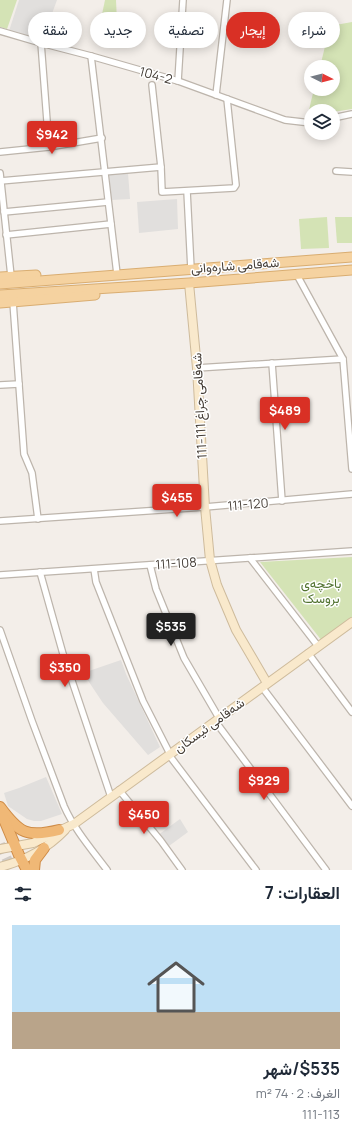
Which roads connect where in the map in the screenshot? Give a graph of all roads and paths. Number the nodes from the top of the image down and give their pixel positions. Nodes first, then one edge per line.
1 (183, 0) edge
2 (227, 0) edge
3 (0, 30) edge
4 (28, 39) edge
5 (40, 48) edge
6 (60, 48) edge
7 (91, 56) junction
8 (178, 81) junction
9 (152, 85) dead end
10 (216, 95) junction
11 (227, 99) junction
12 (352, 114) edge
13 (340, 117) edge
14 (304, 122) edge
15 (102, 138) junction
16 (50, 147) junction
17 (0, 152) edge
18 (161, 167) junction
19 (336, 171) dead end
20 (0, 172) edge
21 (106, 172) junction
22 (352, 172) edge
23 (1, 181) edge
24 (187, 191) junction
25 (108, 202) junction
26 (4, 212) junction
27 (111, 224) junction
28 (6, 235) junction
29 (352, 257) edge
30 (191, 269) junction
31 (352, 270) edge
32 (117, 274) junction
33 (297, 274) junction
34 (11, 276) junction
35 (0, 277) edge
36 (189, 283) junction
37 (0, 284) edge
38 (157, 285) junction
39 (0, 295) edge
40 (13, 302) junction
41 (0, 303) edge
42 (343, 359) junction
43 (272, 364) junction
44 (197, 368) junction
45 (19, 384) junction
46 (0, 385) edge
47 (352, 469) edge
48 (352, 494) edge
49 (282, 501) junction
50 (205, 507) junction
51 (38, 519) junction
52 (0, 521) edge
53 (352, 551) edge
54 (250, 558) junction
55 (210, 560) junction
56 (150, 565) junction
57 (94, 569) junction
58 (40, 572) junction
59 (0, 575) edge
60 (352, 622) edge
61 (0, 630) edge
62 (318, 646) junction
63 (308, 653) junction
64 (264, 685) junction
65 (352, 712) edge
66 (217, 719) junction
67 (169, 755) junction
68 (119, 790) junction
69 (111, 797) junction
70 (352, 806) edge
71 (0, 809) edge
72 (74, 824) junction
73 (0, 828) edge
74 (63, 829) junction
75 (15, 846) junction
76 (44, 848) junction
77 (0, 849) edge
78 (21, 860) junction
79 (3, 866) edge
80 (27, 870) edge
81 (34, 870) edge
82 (107, 870) edge
83 (182, 870) edge
84 (256, 870) edge
85 (326, 870) edge

1 - 8 street
2 - 10 street
3 - 4 street, 104-2
5 - 16 street
6 - 7 street, 104-2
7 - 8 street, 104-2
7 - 15 street
8 - 10 street, 104-2
9 - 18 street
10 - 11 street, 104-2
11 - 14 street, 104-2
11 - 24 street
12 - 13 street
15 - 16 street
15 - 21 street
16 - 17 street
18 - 21 street
18 - 24 street
19 - 22 street
20 - 23 street
21 - 23 street
21 - 25 street
23 - 26 street
24 - 30 street
25 - 26 street
25 - 27 street
26 - 28 street
27 - 28 street
27 - 32 street
28 - 34 street
29 - 30 main road, شەقامی شارەوانی
30 - 32 main road, شەقامی شارەوانی
31 - 33 main road, شەقامی شارەوانی
32 - 34 main road, شەقامی شارەوانی
32 - 37 main road, شەقامی شارەوانی
33 - 36 main road, شەقامی شارەوانی
33 - 42 street
34 - 35 main road, شەقامی شارەوانی
36 - 38 main road, شەقامی شارەوانی
36 - 44 main road, شەقامی چراغ 111-111
38 - 39 main road, شەقامی شارەوانی
38 - 40 main road, شەقامی شارەوانی
40 - 41 main road, شەقامی شارەوانی
40 - 45 street
42 - 43 street
42 - 47 street
43 - 44 street
43 - 49 street
44 - 50 main road, شەقامی چراغ 111-111
45 - 46 street
45 - 51 street
48 - 49 street, 111-120
49 - 50 street, 111-120
50 - 51 street, 111-120
50 - 55 main road, شەقامی چراغ 111-111
51 - 52 street, 111-120
53 - 54 street, 111-108
54 - 55 street, 111-108
54 - 62 street
55 - 56 street, 111-108
55 - 64 main road, شەقامی چراغ 111-111
56 - 57 street, 111-108
56 - 66 street
57 - 58 street, 111-108
57 - 67 street
58 - 59 street, 111-108
58 - 69 street
60 - 62 main road, شەقامی ئیسکان
61 - 72 street
62 - 63 main road, شەقامی ئیسکان
63 - 64 main road, شەقامی ئیسکان
63 - 65 street
64 - 66 main road, شەقامی ئیسکان
64 - 70 street
66 - 67 main road, شەقامی ئیسکان
66 - 85 street
67 - 68 main road, شەقامی ئیسکان
67 - 84 street
68 - 69 main road, شەقامی ئیسکان
68 - 83 street
69 - 72 main road, شەقامی ئیسکان
71 - 73 highway
71 - 74 highway
71 - 75 highway
72 - 74 main road, شەقامی ئیسکان
72 - 82 street
74 - 75 main road, شەقامی ئیسکان
74 - 76 main road, شەقامی ئیسکان
75 - 77 main road, شەقامی ئیسکان
75 - 78 highway
76 - 78 main road, شەقامی ئیسکان
76 - 81 highway
78 - 79 main road, شەقامی ئیسکان
78 - 80 highway

